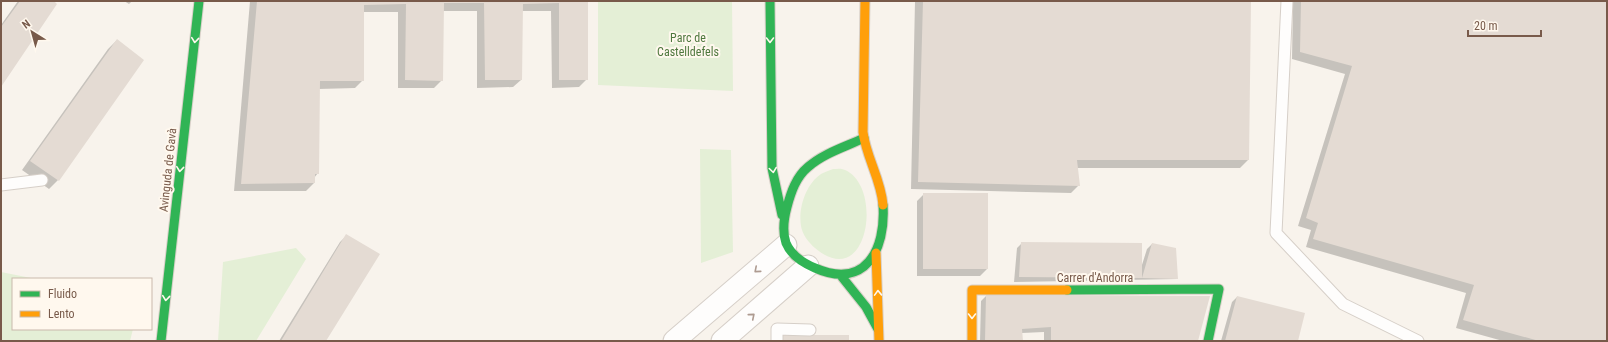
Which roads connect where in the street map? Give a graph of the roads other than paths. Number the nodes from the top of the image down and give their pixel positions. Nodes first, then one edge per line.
1 (199, 1) edge
2 (770, 1) edge
3 (865, 1) edge
4 (1287, 1) edge
5 (864, 138) junction
6 (835, 151) junction
7 (848, 154) dead end
8 (861, 161) dead end
9 (873, 171) junction
10 (42, 180) dead end
11 (1, 185) edge
12 (784, 220) junction
13 (786, 245) junction
14 (876, 253) junction
15 (808, 266) junction
16 (842, 277) junction
17 (810, 330) dead end
18 (879, 337) edge
19 (161, 341) edge
20 (674, 341) edge
21 (722, 341) edge
22 (777, 341) edge
23 (972, 341) edge
24 (1208, 341) edge
25 (1418, 341) edge

1 -> 19 street, Avinguda de Gavà
2 -> 12 street
3 - 5 street
4 - 25 lane
5 - 6 street
5 - 9 street
6 - 7 street
6 - 12 street
8 - 9 street
9 - 14 street
10 - 11 lane
12 - 13 street
13 - 15 street
13 -> 20 street
14 - 16 street
18 -> 14 street
15 - 16 street
21 -> 15 street
16 - 18 street
17 - 22 lane
24 -> 23 street, Carrer d'Andorra

